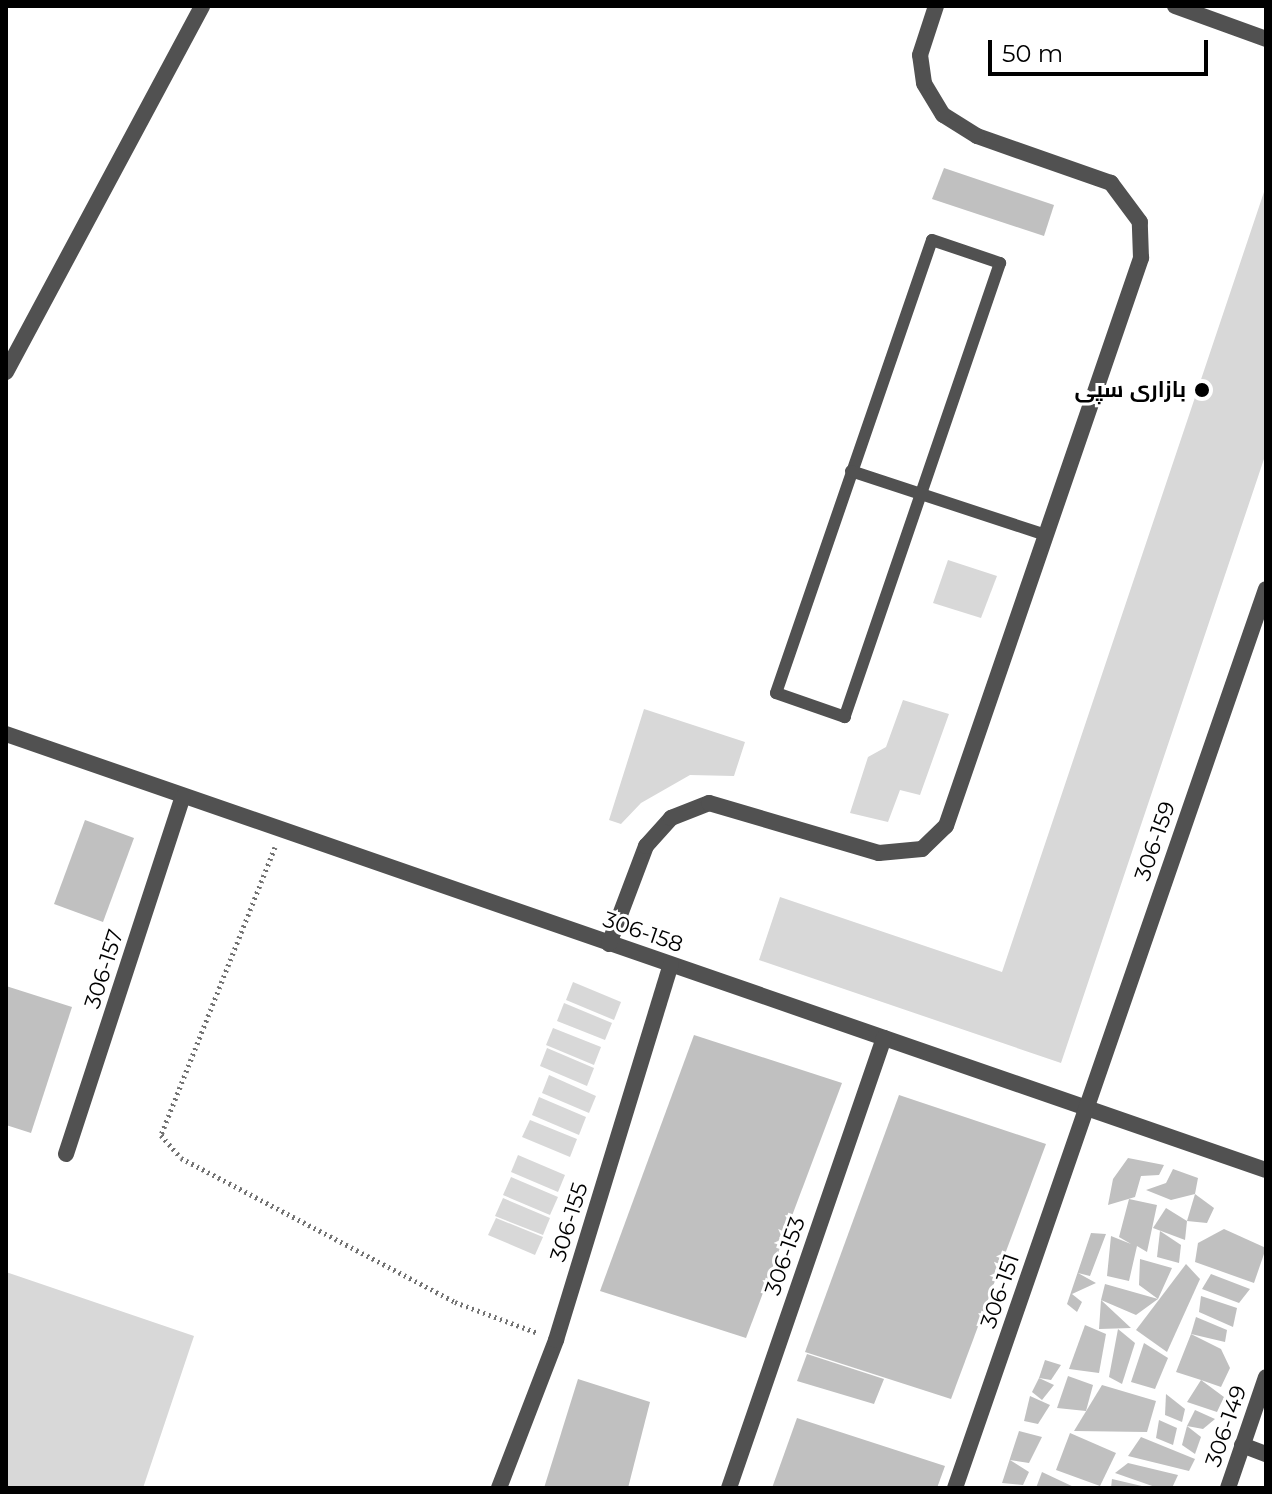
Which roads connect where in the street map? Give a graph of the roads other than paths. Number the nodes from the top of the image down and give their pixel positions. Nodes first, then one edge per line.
1 (202, 6) edge
2 (936, 6) edge
3 (1175, 6) edge
4 (1266, 39) edge
5 (6, 372) edge
6 (851, 471) junction
7 (925, 494) junction
8 (1046, 535) junction
9 (1266, 589) edge
10 (1261, 618) edge
11 (6, 734) edge
12 (183, 797) junction
13 (609, 944) junction
14 (671, 965) junction
15 (884, 1038) junction
16 (1086, 1108) junction
17 (66, 1154) dead end
18 (1266, 1170) edge
19 (1266, 1377) edge
20 (1242, 1445) junction
21 (1266, 1454) edge
22 (499, 1488) edge
23 (729, 1488) edge
24 (955, 1488) edge
25 (1228, 1488) edge

1 - 5 street
2 - 8 street
3 - 4 street
6 - 7 lane
6 - 7 lane
6 - 7 lane
7 - 8 lane
8 - 13 street
9 - 10 street, 306-159
10 - 16 street, 306-159
11 - 12 street, 306-158
12 - 13 street, 306-158
12 - 17 street, 306-157
13 - 14 street, 306-158
14 - 15 street, 306-158
14 - 22 street, 306-155
15 - 16 street, 306-158
15 - 23 street, 306-153
16 - 18 street, 306-158
16 - 24 street, 306-151
19 - 20 street, 306-149
20 - 21 street
20 - 25 street, 306-149

